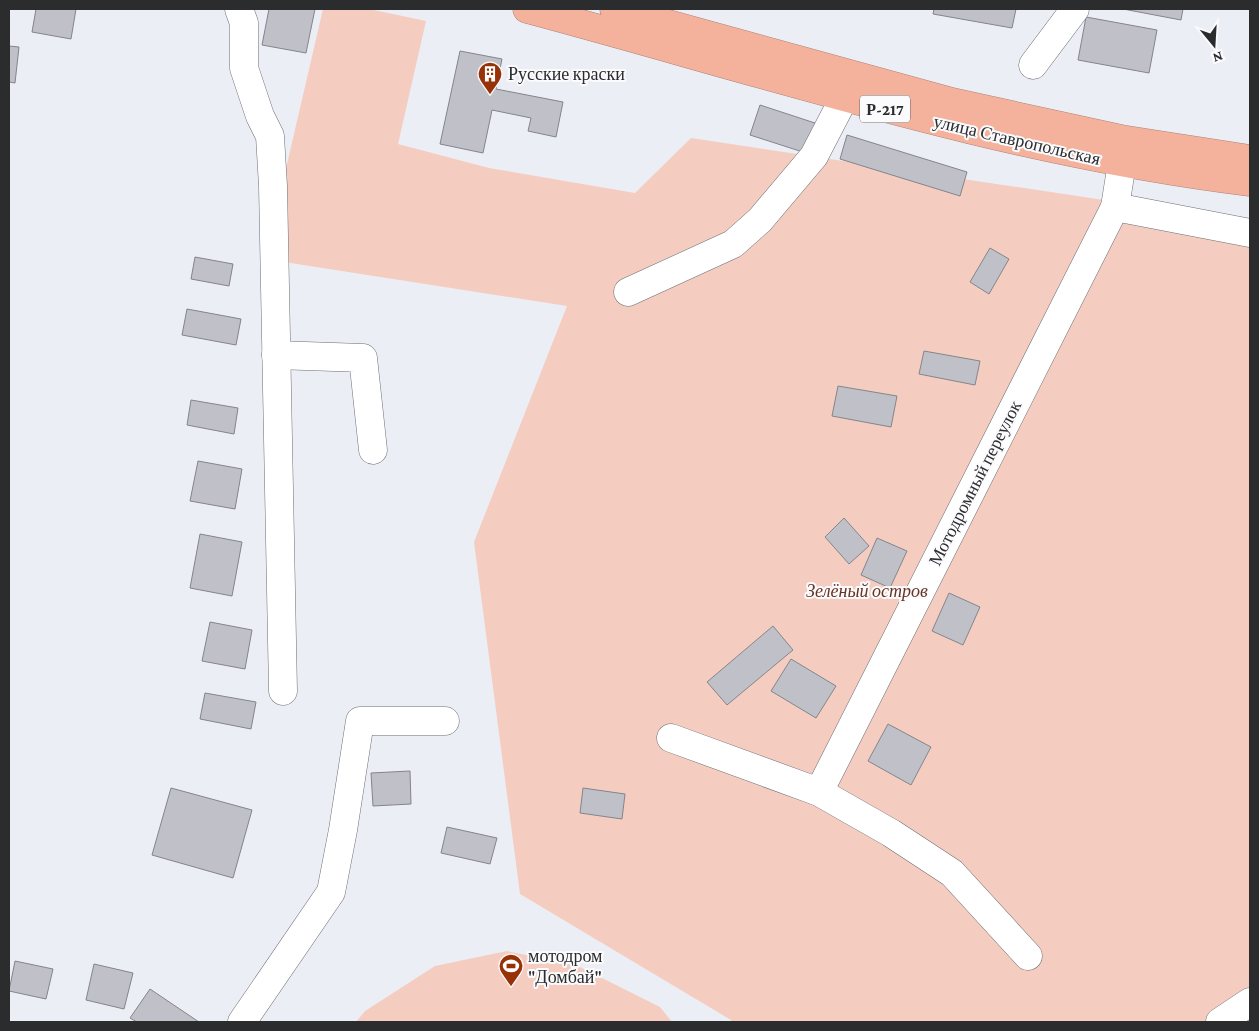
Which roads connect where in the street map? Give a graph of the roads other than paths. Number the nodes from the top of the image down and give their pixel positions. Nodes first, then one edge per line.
1 (240, 9) edge
2 (526, 9) edge
3 (614, 9) edge
4 (1075, 9) edge
5 (1033, 65) dead end
6 (844, 98) junction
7 (1250, 159) edge
8 (1122, 163) junction
9 (1250, 182) edge
10 (1115, 206) junction
11 (1250, 233) edge
12 (628, 292) dead end
13 (276, 355) junction
14 (373, 450) dead end
15 (283, 691) dead end
16 (446, 721) dead end
17 (671, 738) dead end
18 (819, 792) junction
19 (1028, 956) dead end
20 (1250, 1002) edge
21 (242, 1022) edge
22 (1220, 1022) edge

1 - 13 street
2 - 6 highway, улица Ставропольская / Р-217
3 - 7 highway, улица Ставропольская / Р-217
4 - 5 street
6 - 8 highway, улица Ставропольская / Р-217
6 - 12 street
8 - 9 highway, улица Ставропольская / Р-217
8 - 10 street, Мотодромный переулок
10 - 11 street
10 - 18 street, Мотодромный переулок
13 - 14 street
13 - 15 street
16 - 21 street
17 - 18 street
18 - 19 street
20 - 22 street

